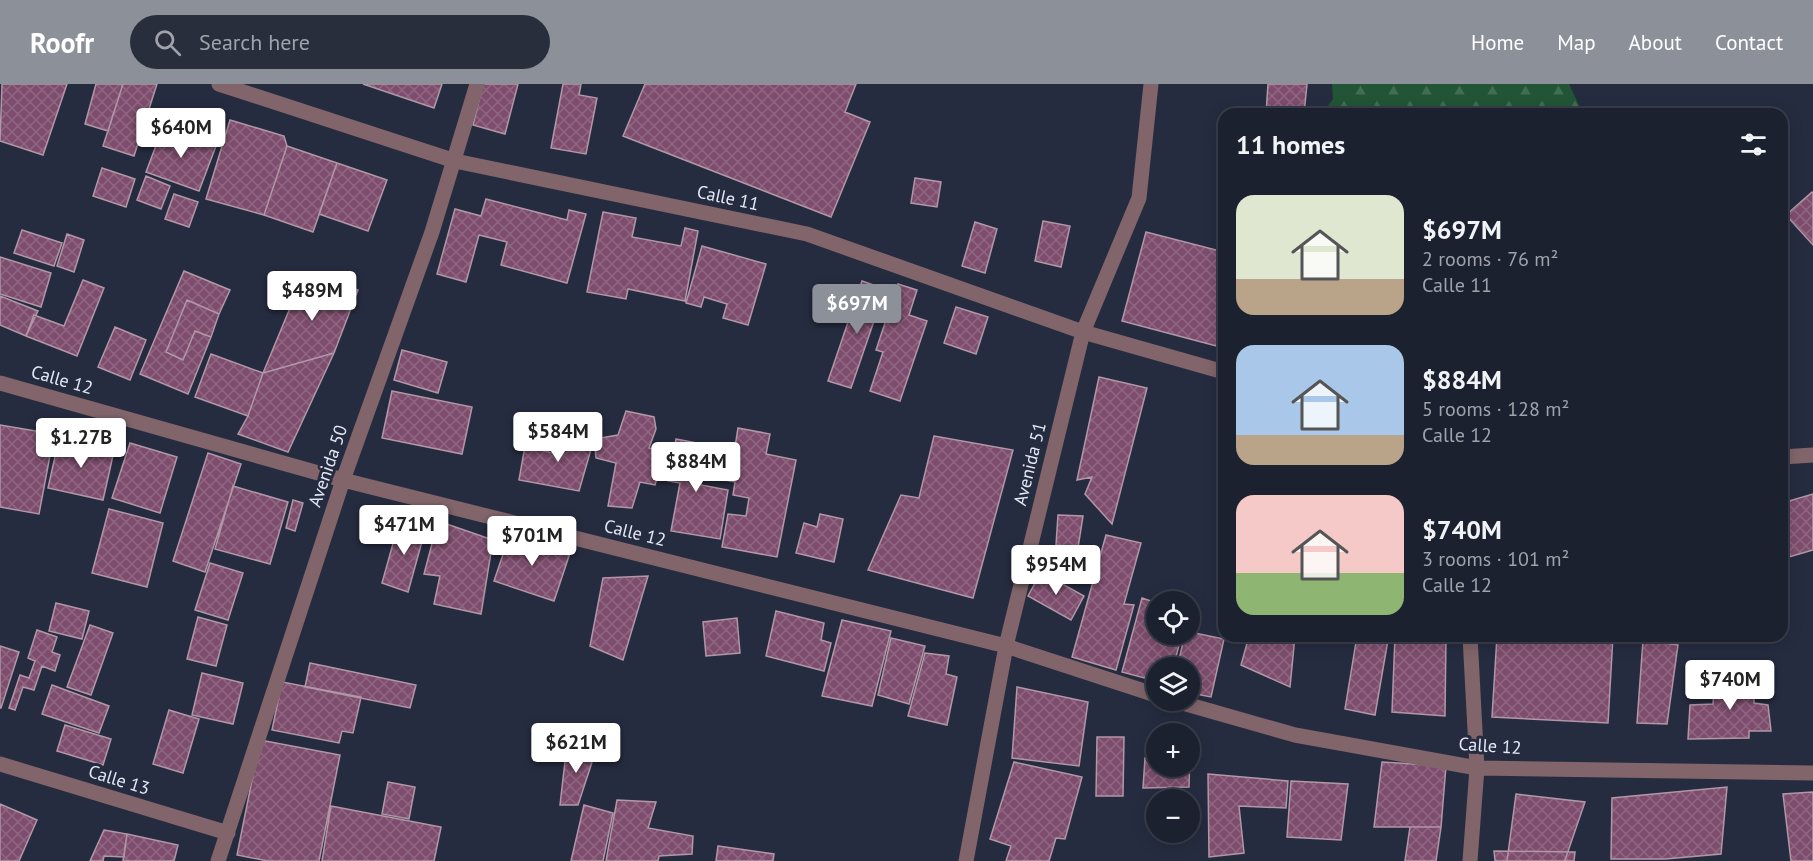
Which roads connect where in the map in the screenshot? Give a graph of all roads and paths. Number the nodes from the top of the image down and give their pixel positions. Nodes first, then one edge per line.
1 (219, 84) edge
2 (477, 84) edge
3 (1151, 84) edge
4 (455, 161) junction
5 (1083, 332) junction
6 (1218, 370) edge
7 (0, 383) edge
8 (1813, 455) edge
9 (1788, 457) edge
10 (342, 480) junction
11 (1470, 642) edge
12 (1006, 646) junction
13 (1146, 692) edge
14 (1200, 708) edge
15 (0, 765) edge
16 (1477, 768) junction
17 (1813, 773) edge
18 (228, 833) junction
19 (218, 861) edge
20 (966, 861) edge
21 (1470, 861) edge

1 - 4 street, Calle 11
2 - 4 street, Avenida 50
3 - 5 street, Avenida 51
4 - 5 street, Calle 11
4 - 10 street, Avenida 50
5 - 6 street, Calle 11
5 - 12 street, Avenida 51
7 - 10 street, Calle 12
8 - 9 street
10 - 12 street, Calle 12
10 - 18 street, Avenida 50
11 - 16 street
12 - 13 street, Calle 12
12 - 20 street, Avenida 51
14 - 16 street, Calle 12
15 - 18 street, Calle 13
16 - 17 street, Calle 12
16 - 21 street
18 - 19 street, Avenida 50

